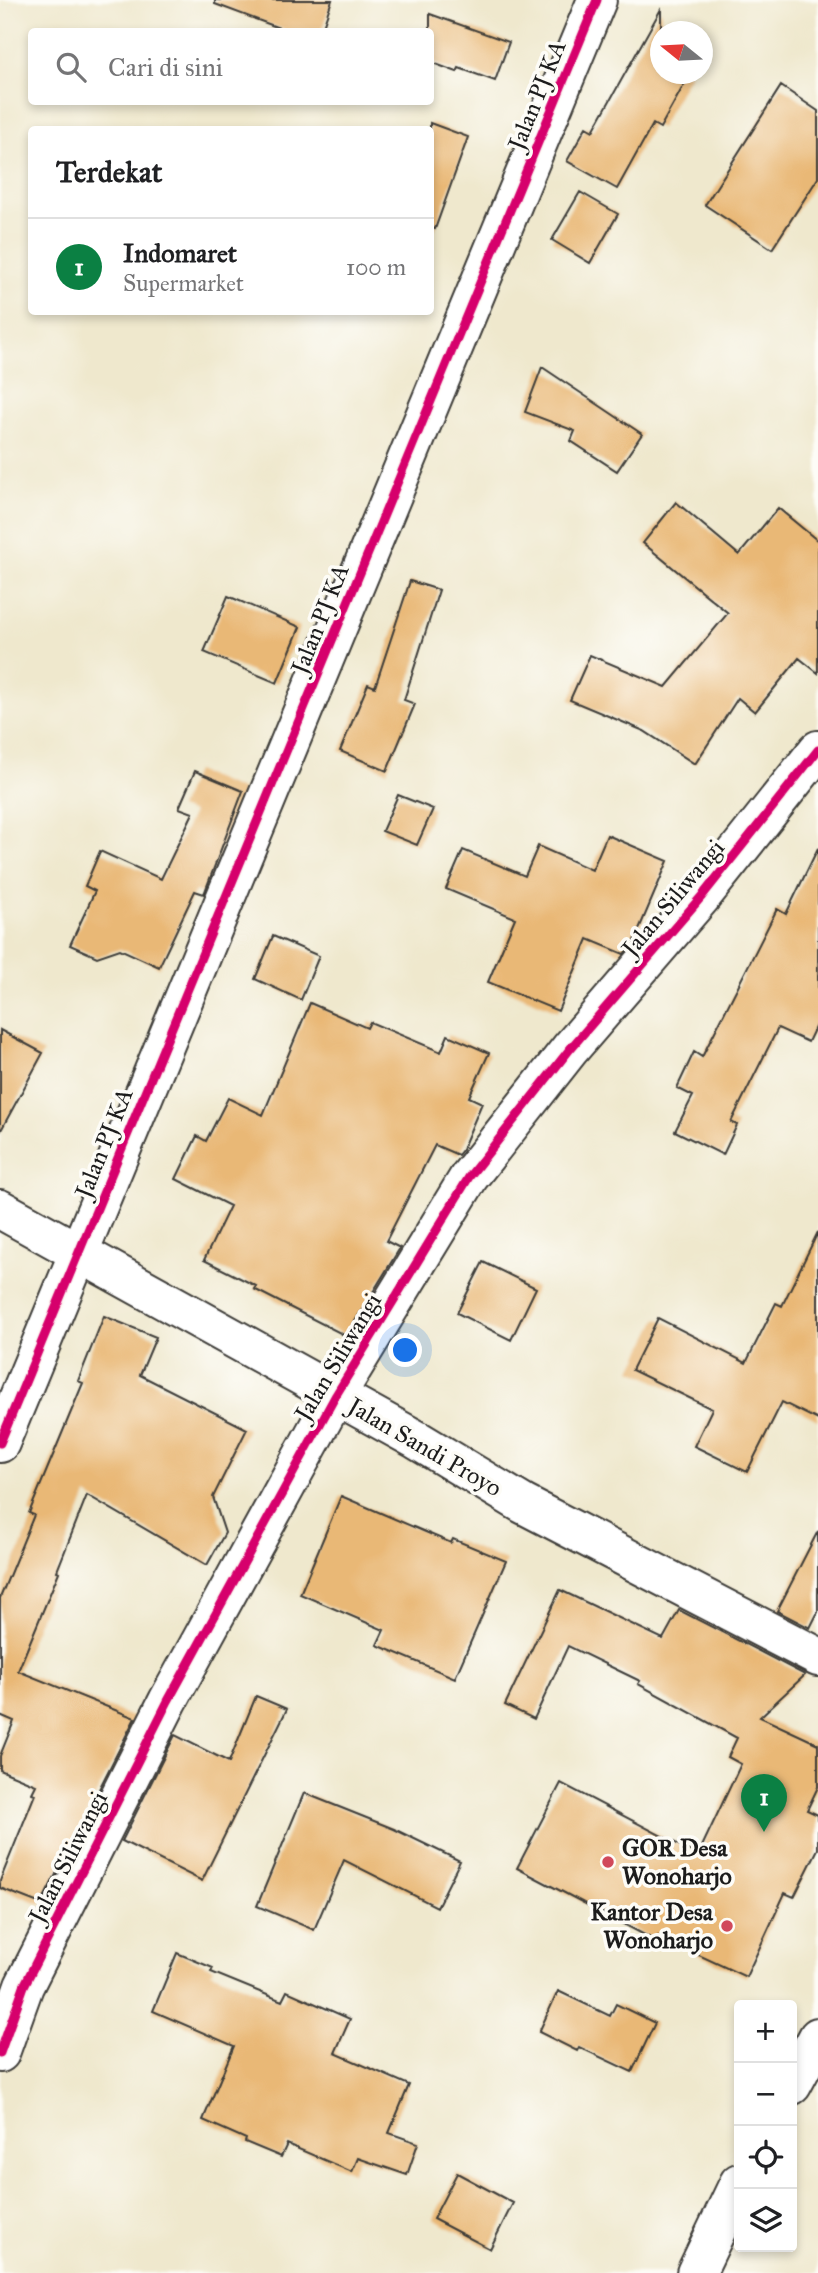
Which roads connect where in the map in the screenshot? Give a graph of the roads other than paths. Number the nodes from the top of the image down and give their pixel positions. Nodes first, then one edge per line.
1 (597, 0) edge
2 (818, 750) edge
3 (0, 1209) edge
4 (80, 1253) junction
5 (336, 1395) junction
6 (0, 1443) edge
7 (818, 1657) edge
8 (818, 2037) edge
9 (0, 2053) edge
10 (797, 2076) edge
11 (736, 2189) edge
12 (696, 2273) edge

1 - 4 main road, Jalan PJ KA
2 - 5 main road, Jalan Siliwangi
3 - 4 main road, Jalan Sandi Proyo
4 - 5 main road, Jalan Sandi Proyo
4 - 6 main road, Jalan PJ KA
5 - 7 main road, Jalan Sandi Proyo
5 - 9 main road, Jalan Siliwangi
8 - 10 main road
11 - 12 main road

